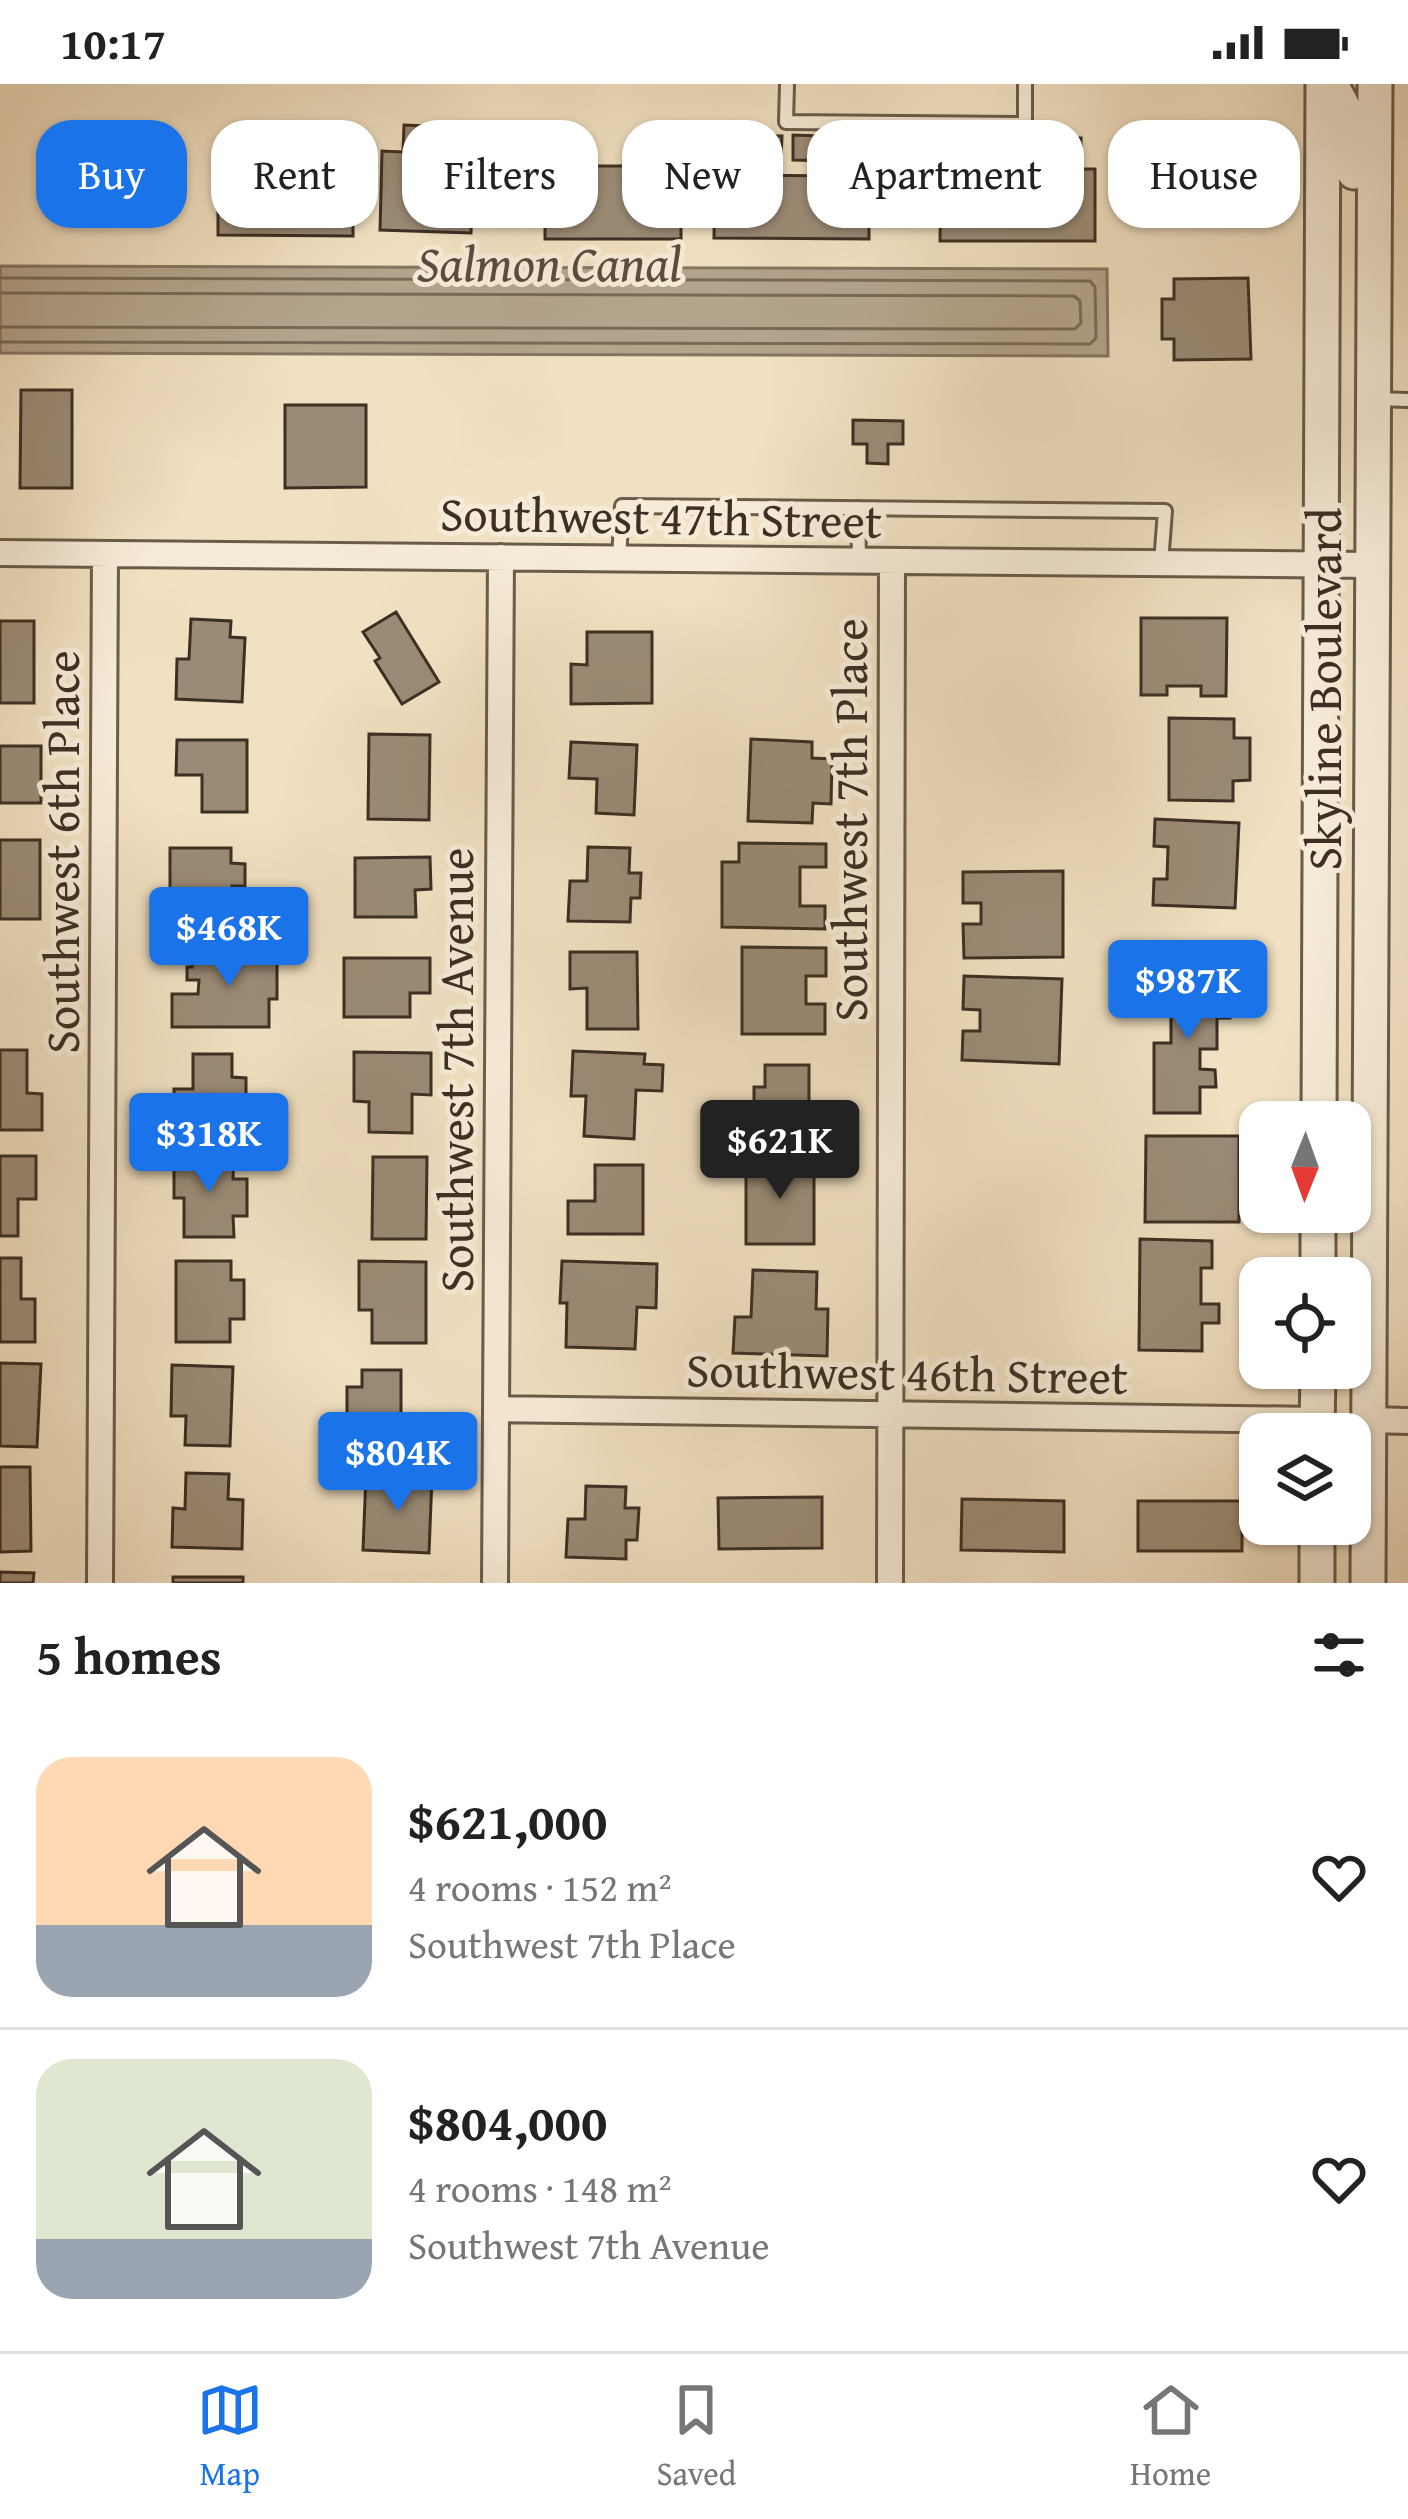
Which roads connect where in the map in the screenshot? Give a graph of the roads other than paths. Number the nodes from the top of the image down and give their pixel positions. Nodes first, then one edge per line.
1 (787, 84) edge
2 (1025, 84) edge
3 (1326, 84) edge
4 (1375, 84) edge
5 (1374, 399) junction
6 (1408, 400) edge
7 (858, 508) junction
8 (0, 553) edge
9 (106, 554) junction
10 (501, 557) junction
11 (620, 559) junction
12 (859, 561) junction
13 (892, 562) junction
14 (1161, 565) junction
15 (1373, 565) junction
16 (1320, 566) junction
17 (1318, 1101) edge
18 (496, 1408) junction
19 (1369, 1413) edge
20 (889, 1415) junction
21 (1371, 1420) edge
22 (1408, 1421) edge
23 (1239, 1425) edge
24 (1317, 1545) edge
25 (1368, 1545) edge
26 (100, 1583) edge
27 (495, 1583) edge
28 (890, 1583) edge
29 (1317, 1583) edge
30 (1368, 1583) edge

1 - 2 lane
3 - 5 street
3 - 16 street, Skyline Boulevard
4 - 5 street, Skyline Boulevard
5 - 6 lane
5 - 15 street, Skyline Boulevard
7 - 11 lane
7 - 12 lane
7 - 14 lane
8 - 9 street, Southwest 47th Street
9 - 10 street, Southwest 47th Street
9 - 26 street, Southwest 6th Place
10 - 11 street, Southwest 47th Street
10 - 18 street, Southwest 7th Avenue
11 - 12 street, Southwest 47th Street
12 - 13 street, Southwest 47th Street
13 - 14 street, Southwest 47th Street
13 - 20 street, Southwest 7th Place
14 - 16 street, Southwest 47th Street
15 - 16 street, Southwest 47th Street
15 - 19 street, Skyline Boulevard
16 - 17 street, Skyline Boulevard
18 - 20 street, Southwest 46th Street
18 - 27 street, Southwest 7th Avenue
20 - 23 street, Southwest 46th Street
20 - 28 street, Southwest 7th Place
21 - 22 street
24 - 29 street
25 - 30 street, Skyline Boulevard

